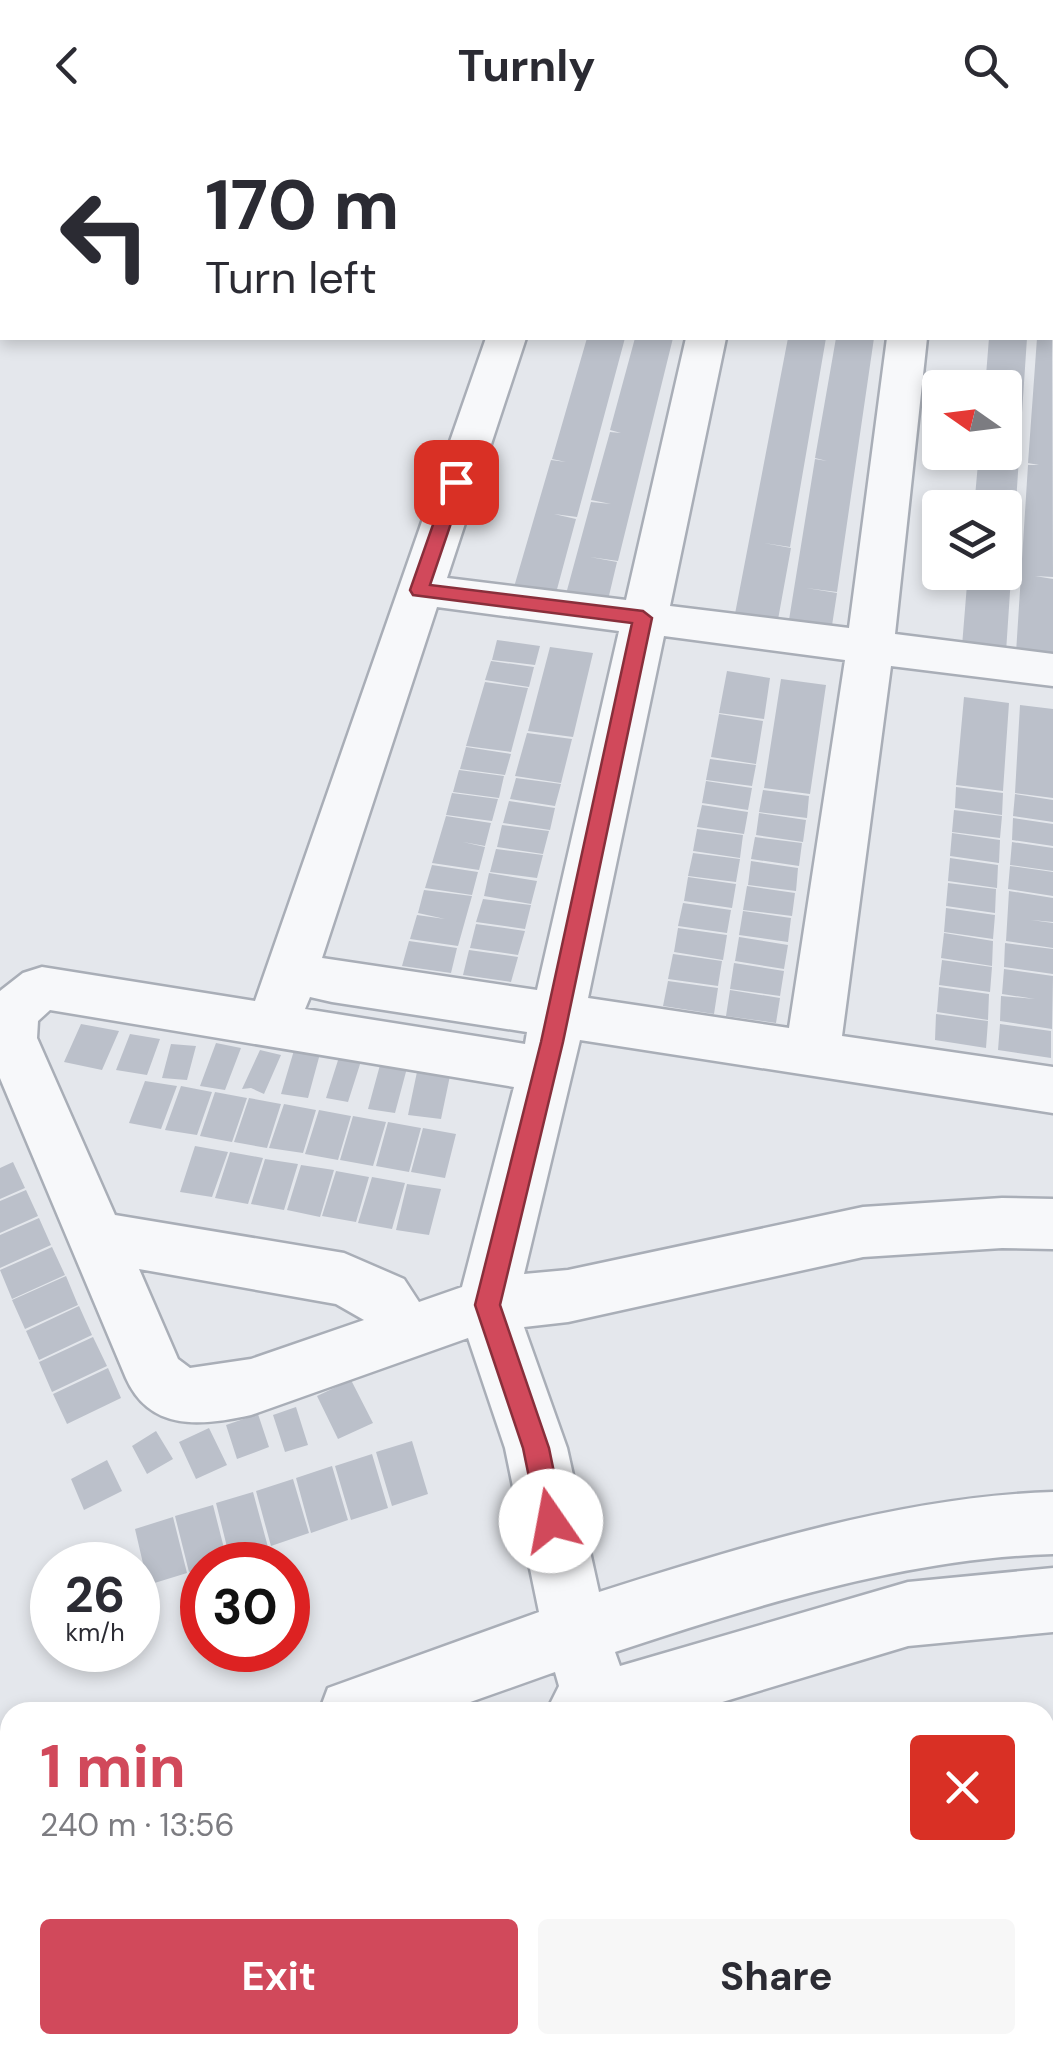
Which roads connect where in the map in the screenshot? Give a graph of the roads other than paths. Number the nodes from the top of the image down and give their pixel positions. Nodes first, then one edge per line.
1 (505, 340) edge
2 (706, 340) edge
3 (907, 340) edge
4 (420, 590) junction
5 (643, 618) junction
6 (870, 648) junction
7 (1053, 670) edge
8 (291, 972) junction
9 (558, 1015) junction
10 (273, 1025) junction
11 (812, 1056) junction
12 (546, 1070) junction
13 (1053, 1090) edge
14 (1053, 1224) edge
15 (97, 1237) junction
16 (488, 1305) junction
17 (406, 1333) junction
18 (1053, 1523) edge
19 (1053, 1600) edge
20 (575, 1630) junction
21 (379, 1702) edge
22 (591, 1702) edge
23 (619, 1702) edge

1 - 4 street
2 - 5 street
3 - 6 street
4 - 5 street
4 - 8 street
5 - 6 street
5 - 9 street
6 - 7 street
6 - 11 street
8 - 9 street
8 - 10 street
9 - 11 street
9 - 12 street
10 - 12 street
10 - 15 street
11 - 13 street
12 - 16 street
14 - 16 street
15 - 17 street
15 - 17 street
16 - 17 street
16 - 20 street
18 - 20 street
19 - 23 street
20 - 21 street
20 - 22 street

